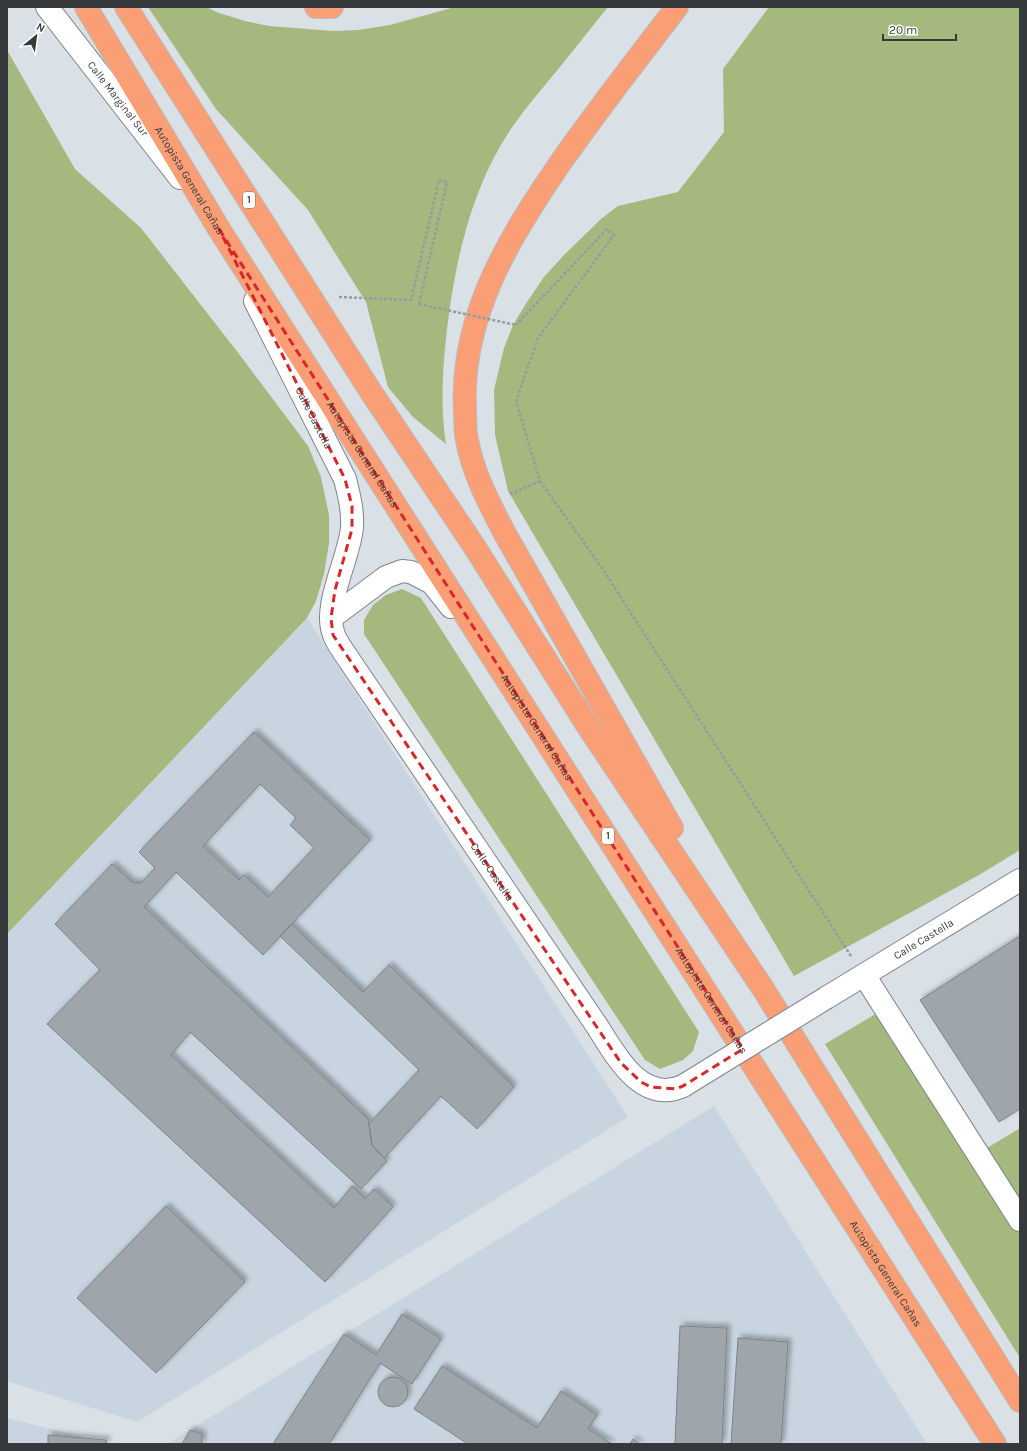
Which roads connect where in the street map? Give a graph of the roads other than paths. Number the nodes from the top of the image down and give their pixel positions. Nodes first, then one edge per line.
1 (47, 7) edge
2 (86, 7) edge
3 (126, 7) edge
4 (316, 7) edge
5 (332, 7) edge
6 (677, 7) edge
7 (219, 229) junction
8 (331, 618) junction
9 (498, 664) junction
10 (1020, 880) edge
11 (864, 975) junction
12 (762, 987) junction
13 (1020, 1220) edge
14 (1020, 1401) edge
15 (995, 1444) edge

1 - 7 street, Calle Marginal Sur
2 - 7 highway, Autopista General Cañas / 1
3 - 12 highway, 1
4 - 5 highway
6 - 12 highway
7 - 8 street, Calle Castella
7 - 9 highway, Autopista General Cañas / 1
8 - 9 street
8 - 11 street, Calle Castella, bridge
9 - 15 highway, Autopista General Cañas / 1
10 - 11 street, Calle Castella
11 - 13 street
12 - 14 highway, 1

